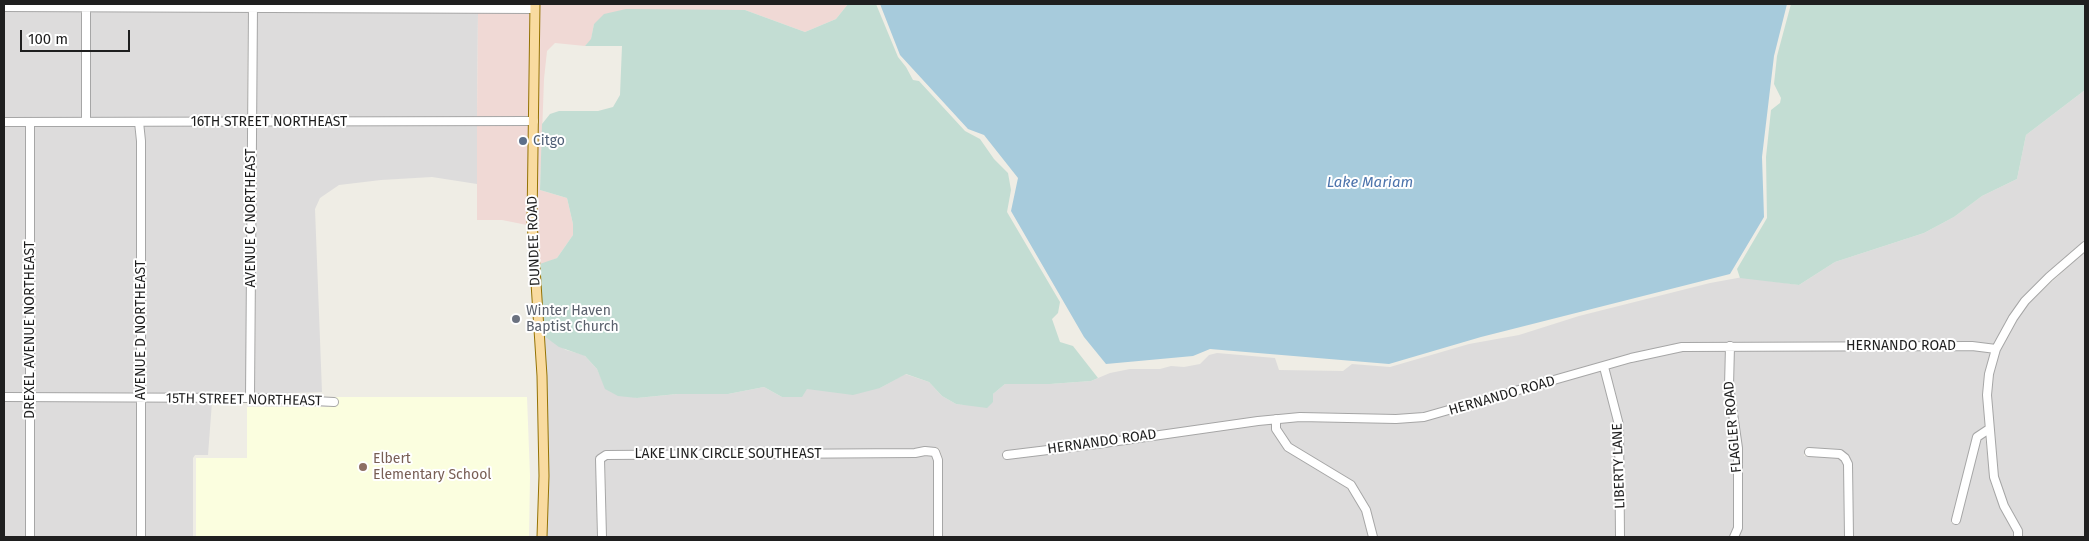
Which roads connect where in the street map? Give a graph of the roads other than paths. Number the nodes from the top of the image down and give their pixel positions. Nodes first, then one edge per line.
1 (86, 6) edge
2 (253, 6) edge
3 (535, 6) edge
4 (4, 7) edge
5 (534, 121) junction
6 (4, 122) edge
7 (30, 122) junction
8 (86, 122) junction
9 (140, 122) junction
10 (252, 122) junction
11 (2085, 246) edge
12 (1730, 346) junction
13 (1996, 348) junction
14 (1604, 366) junction
15 (4, 397) edge
16 (30, 397) junction
17 (141, 398) junction
18 (250, 398) junction
19 (334, 402) dead end
20 (1276, 419) junction
21 (1989, 429) junction
22 (1809, 452) dead end
23 (1007, 455) dead end
24 (1956, 520) dead end
25 (30, 537) edge
26 (141, 537) edge
27 (542, 537) edge
28 (602, 537) edge
29 (938, 537) edge
30 (1373, 537) edge
31 (1620, 537) edge
32 (1734, 537) edge
33 (1849, 537) edge
34 (2018, 537) edge

1 - 2 street
1 - 4 street
1 - 8 street
2 - 3 street
2 - 10 street, AVENUE C NORTHEAST
3 - 5 main road, DUNDEE ROAD
5 - 10 street, 16TH STREET NORTHEAST
5 - 27 main road, DUNDEE ROAD
6 - 7 street, 16TH STREET NORTHEAST
7 - 8 street, 16TH STREET NORTHEAST
7 - 16 street, DREXEL AVENUE NORTHEAST
8 - 9 street, 16TH STREET NORTHEAST
9 - 10 street, 16TH STREET NORTHEAST
9 - 17 street, AVENUE D NORTHEAST
10 - 18 street, AVENUE C NORTHEAST
11 - 13 street
12 - 13 street, HERNANDO ROAD
12 - 14 street, HERNANDO ROAD
12 - 32 street, FLAGLER ROAD
13 - 21 street
14 - 20 street, HERNANDO ROAD
14 - 31 street, LIBERTY LANE
15 - 16 street, 15TH STREET NORTHEAST
16 - 17 street, 15TH STREET NORTHEAST
16 - 25 street, DREXEL AVENUE NORTHEAST
17 - 18 street, 15TH STREET NORTHEAST
17 - 26 street, AVENUE D NORTHEAST
18 - 19 street, 15TH STREET NORTHEAST
20 - 23 street, HERNANDO ROAD
20 - 30 street
21 - 24 street
21 - 34 street
22 - 33 street
28 - 29 street, LAKE LINK CIRCLE SOUTHEAST

